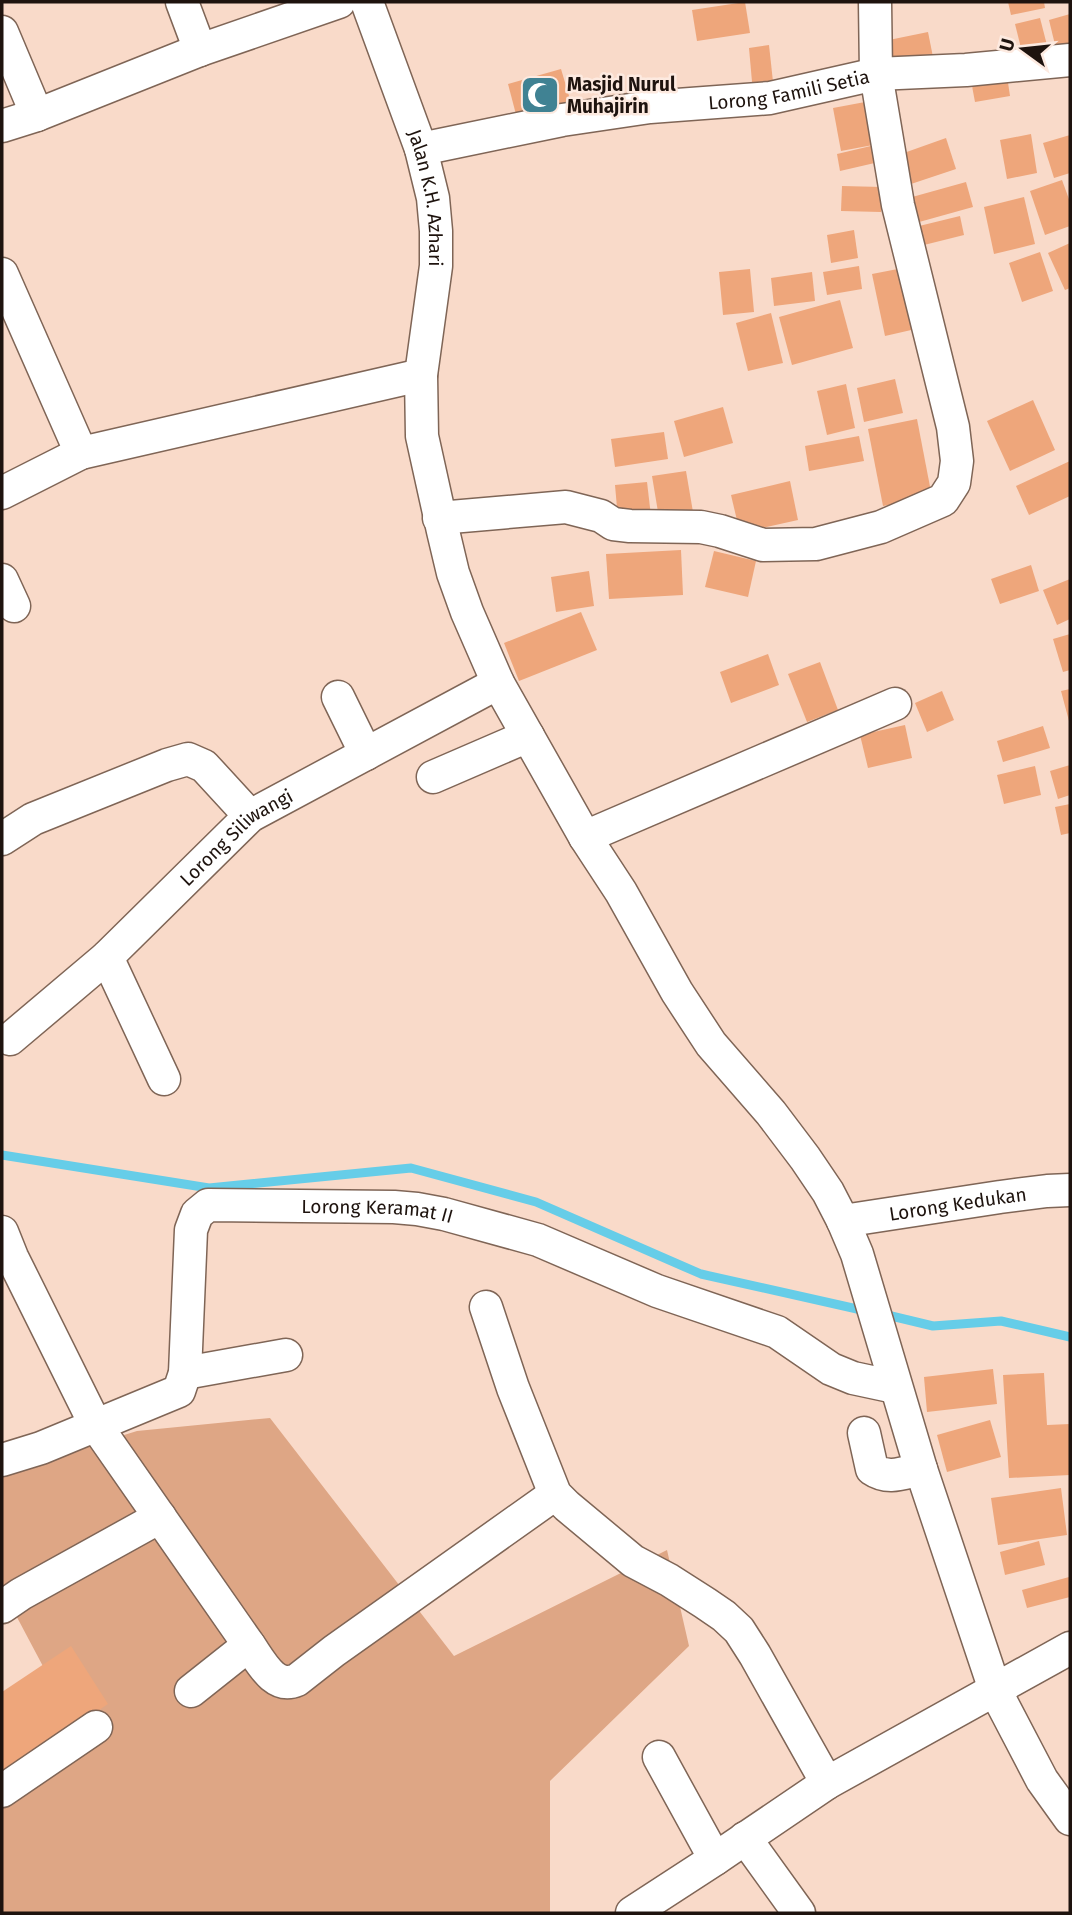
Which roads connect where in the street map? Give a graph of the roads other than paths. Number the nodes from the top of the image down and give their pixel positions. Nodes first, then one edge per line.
1 (182, 2) edge
2 (339, 2) edge
3 (367, 2) edge
4 (876, 2) edge
5 (2, 32) edge
6 (200, 50) junction
7 (1070, 60) edge
8 (876, 74) junction
9 (37, 115) junction
10 (2, 126) edge
11 (421, 149) junction
12 (2, 274) edge
13 (421, 389) junction
14 (81, 453) junction
15 (2, 493) edge
16 (439, 517) junction
17 (498, 683) junction
18 (338, 697) dead end
19 (895, 704) dead end
20 (528, 736) junction
21 (366, 754) junction
22 (433, 777) dead end
23 (250, 816) junction
24 (585, 836) junction
25 (2, 839) edge
26 (107, 957) junction
27 (10, 1039) dead end
28 (164, 1079) dead end
29 (1070, 1190) edge
30 (844, 1221) junction
31 (2, 1232) edge
32 (486, 1307) dead end
33 (286, 1355) dead end
34 (185, 1373) junction
35 (895, 1387) junction
36 (95, 1424) junction
37 (864, 1433) dead end
38 (2, 1461) edge
39 (921, 1469) junction
40 (555, 1494) junction
41 (160, 1517) junction
42 (2, 1607) edge
43 (249, 1645) junction
44 (1070, 1648) edge
45 (995, 1690) junction
46 (191, 1691) dead end
47 (96, 1727) dead end
48 (659, 1757) dead end
49 (827, 1783) junction
50 (2, 1791) edge
51 (1070, 1819) edge
52 (745, 1838) junction
53 (715, 1860) junction
54 (632, 1913) edge
55 (799, 1913) edge

1 - 6 street
2 - 6 street
3 - 11 street, Jalan K.H. Azhari
4 - 8 street, Lorong Famili Setia
5 - 9 street
6 - 9 street
7 - 8 street
8 - 11 street, Lorong Famili Setia
8 - 16 street
9 - 10 street
11 - 13 street, Jalan K.H. Azhari
12 - 14 street
13 - 14 street
13 - 16 street, Jalan K.H. Azhari
14 - 15 street
16 - 17 street, Jalan K.H. Azhari
17 - 20 street, Jalan K.H. Azhari
17 - 21 street, Lorong Siliwangi
18 - 21 street
19 - 24 street
20 - 22 street
20 - 24 street, Jalan K.H. Azhari
21 - 23 street, Lorong Siliwangi
23 - 25 street
23 - 26 street, Lorong Siliwangi
24 - 30 street, Jalan K.H. Azhari
26 - 27 street, Lorong Siliwangi
26 - 28 street
29 - 30 street, Lorong Kedukan
30 - 35 street, Jalan K.H. Azhari
31 - 36 street
32 - 40 street
33 - 34 street
34 - 35 street, Lorong Keramat II
34 - 36 street
35 - 39 street, Jalan K.H. Azhari
36 - 38 street
36 - 41 street
37 - 39 street
39 - 45 street, Jalan K.H. Azhari
40 - 43 street
40 - 49 street
41 - 42 street
41 - 43 street
43 - 46 street
44 - 45 street
45 - 49 street
45 - 51 street, Jalan K.H. Azhari
47 - 50 street
48 - 53 street
49 - 52 street
52 - 53 street
52 - 55 street
53 - 54 street

